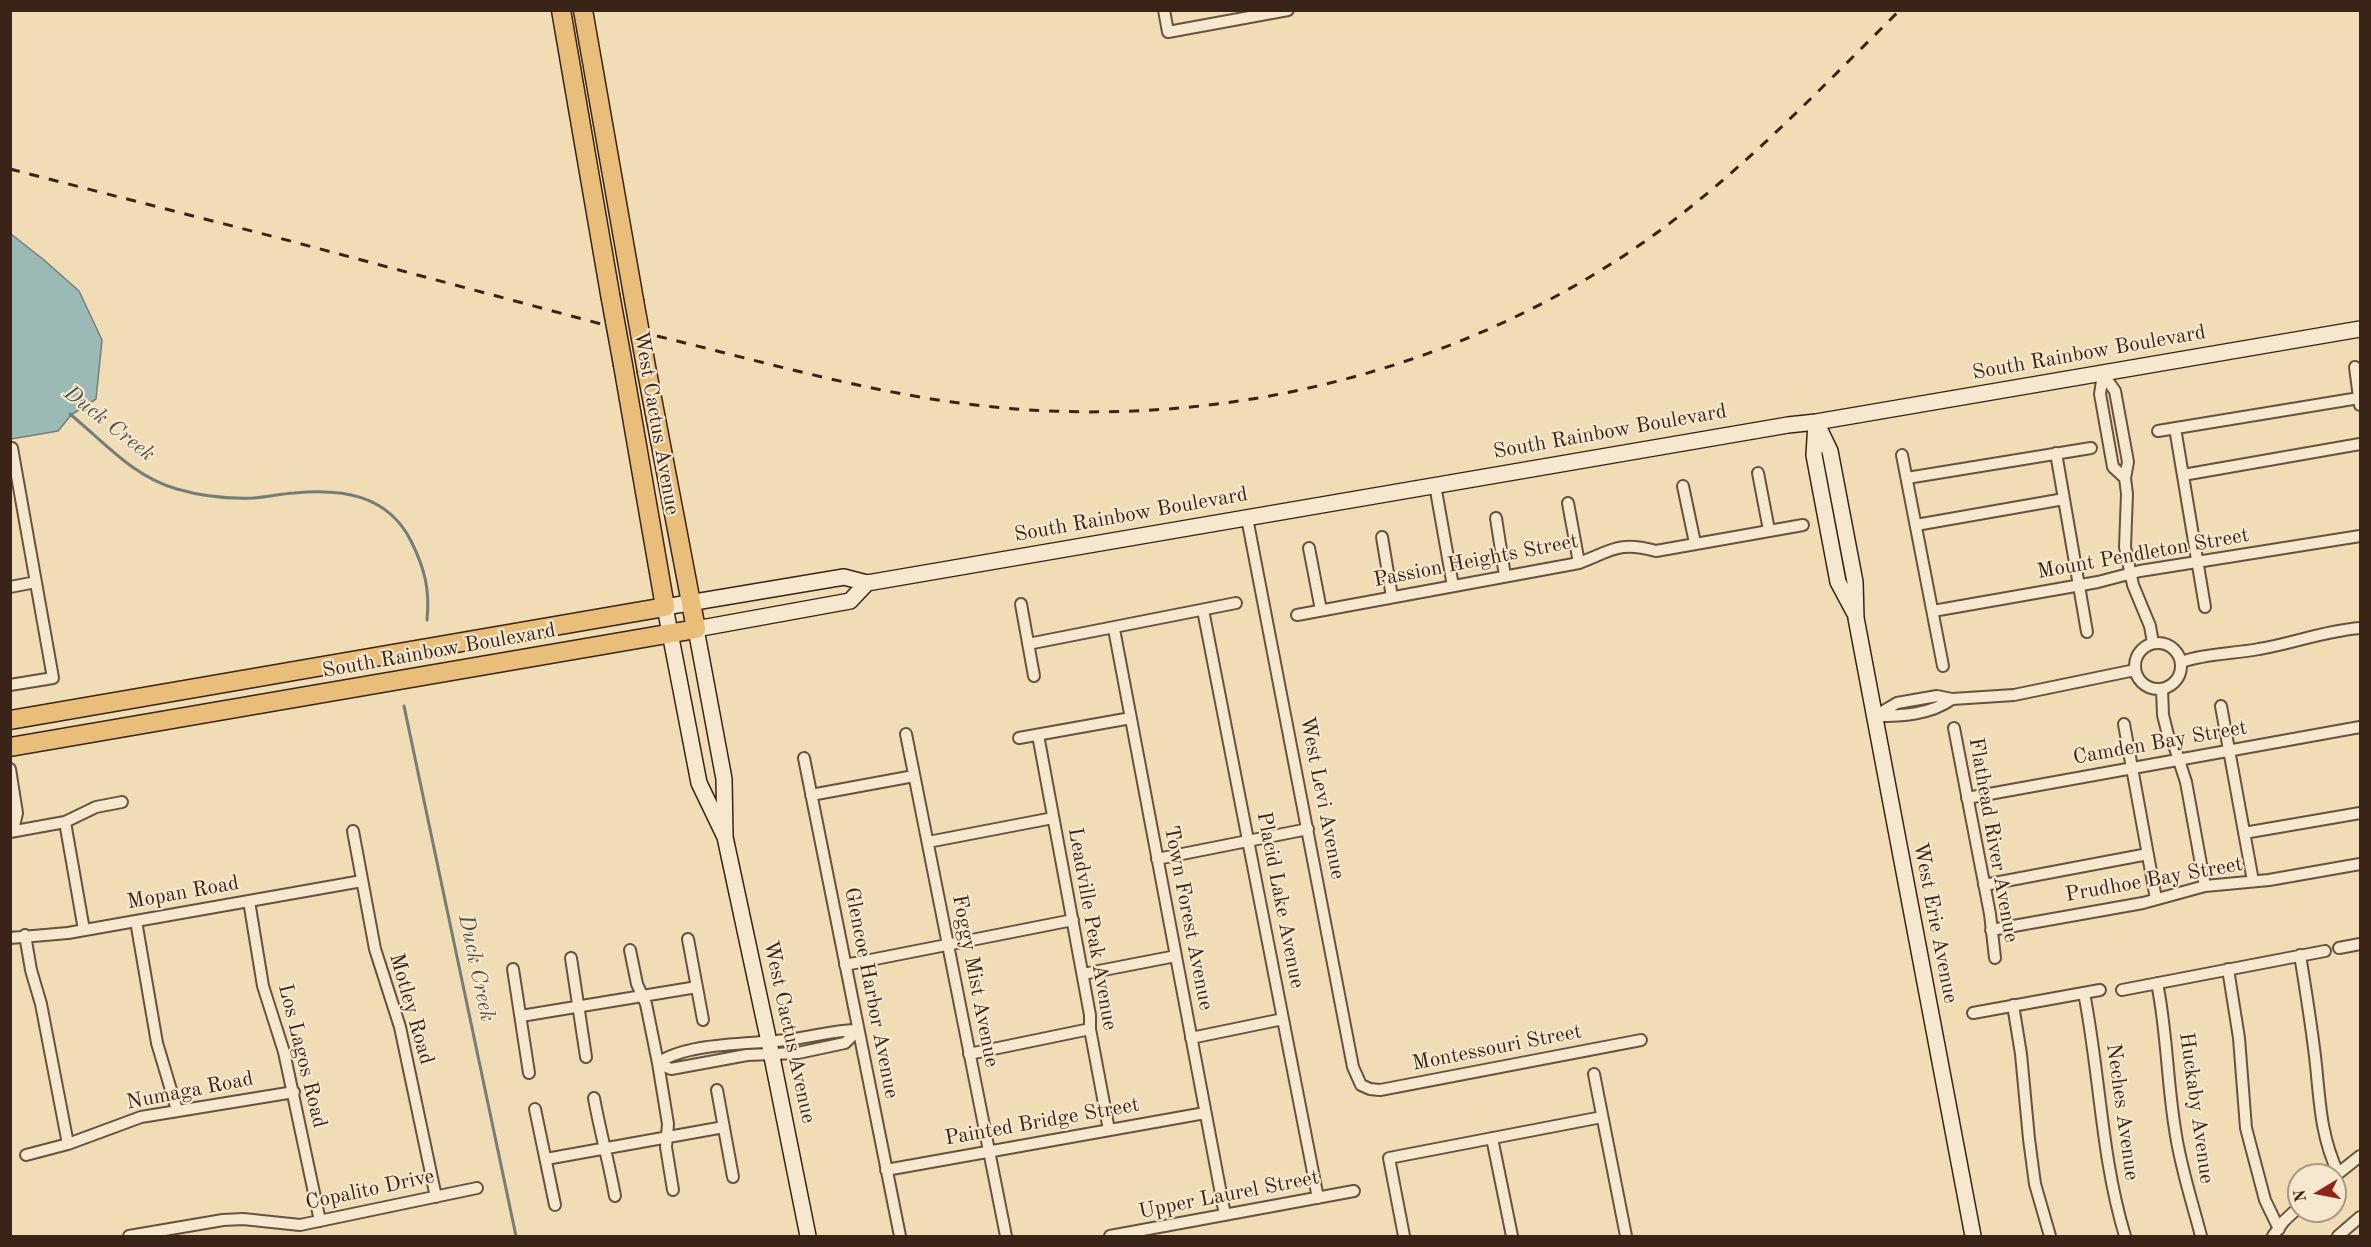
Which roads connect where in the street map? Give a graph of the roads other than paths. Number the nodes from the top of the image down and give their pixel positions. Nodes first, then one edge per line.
1 (561, 10) edge
2 (583, 10) edge
3 (1164, 10) edge
4 (1288, 10) edge
5 (2361, 329) edge
6 (2355, 367) dead end
7 (2103, 374) junction
8 (2360, 401) edge
9 (1816, 422) junction
10 (2175, 428) junction
11 (2158, 431) dead end
12 (2361, 444) edge
13 (12, 448) dead end
14 (2091, 448) dead end
15 (2056, 453) junction
16 (1902, 455) dead end
17 (1758, 473) dead end
18 (2183, 475) junction
19 (1907, 478) junction
20 (1435, 485) junction
21 (15, 486) edge
22 (1683, 486) dead end
23 (2064, 499) junction
24 (1568, 503) dead end
25 (1247, 518) junction
26 (1496, 519) dead end
27 (1803, 525) dead end
28 (1916, 525) junction
29 (1769, 530) junction
30 (2361, 536) edge
31 (1382, 537) dead end
32 (1695, 543) junction
33 (1309, 548) dead end
34 (1579, 563) junction
35 (2198, 564) junction
36 (2130, 574) junction
37 (1505, 576) junction
38 (36, 582) junction
39 (867, 583) junction
40 (2079, 585) junction
41 (10, 586) edge
42 (1453, 586) junction
43 (1392, 597) junction
44 (691, 603) junction
45 (1236, 603) dead end
46 (1021, 604) dead end
47 (665, 607) junction
48 (2205, 607) dead end
49 (1203, 610) junction
50 (1322, 610) junction
51 (1933, 611) junction
52 (1297, 615) dead end
53 (2361, 628) edge
54 (696, 629) junction
55 (1114, 629) junction
56 (2087, 632) dead end
57 (670, 634) junction
58 (2153, 643) junction
59 (1028, 644) junction
60 (2181, 662) junction
61 (1943, 666) dead end
62 (2135, 670) junction
63 (1034, 676) dead end
64 (10, 685) edge
65 (2162, 689) junction
66 (2222, 706) dead end
67 (1875, 716) junction
68 (1131, 718) junction
69 (10, 720) edge
70 (2124, 724) dead end
71 (2361, 727) edge
72 (1954, 728) dead end
73 (906, 734) dead end
74 (1038, 735) junction
75 (1019, 738) dead end
76 (10, 747) edge
77 (2229, 750) junction
78 (804, 758) dead end
79 (2179, 759) junction
80 (2132, 768) junction
81 (10, 769) edge
82 (914, 776) junction
83 (811, 795) junction
84 (1967, 798) junction
85 (122, 802) dead end
86 (2361, 813) edge
87 (1053, 818) junction
88 (64, 822) junction
89 (1308, 829) junction
90 (11, 830) edge
91 (353, 831) dead end
92 (2244, 833) junction
93 (725, 837) junction
94 (1248, 840) junction
95 (928, 843) junction
96 (2148, 854) junction
97 (1157, 860) junction
98 (2361, 864) edge
99 (362, 881) junction
100 (2253, 882) junction
101 (1984, 885) junction
102 (2205, 886) junction
103 (2156, 899) junction
104 (249, 901) junction
105 (1073, 920) junction
106 (136, 921) junction
107 (84, 930) junction
108 (1991, 930) junction
109 (25, 935) junction
110 (10, 938) edge
111 (688, 939) dead end
112 (948, 944) junction
113 (2361, 944) edge
114 (2339, 948) dead end
115 (630, 950) dead end
116 (2325, 951) dead end
117 (2300, 955) junction
118 (1176, 956) junction
119 (571, 958) dead end
120 (1995, 958) dead end
121 (845, 965) junction
122 (513, 969) dead end
123 (2228, 969) junction
124 (1083, 974) junction
125 (2157, 983) junction
126 (697, 987) junction
127 (2100, 990) dead end
128 (2122, 990) dead end
129 (2084, 993) junction
130 (642, 995) junction
131 (2013, 1005) junction
132 (579, 1006) junction
133 (1973, 1012) dead end
134 (521, 1016) junction
135 (1283, 1019) junction
136 (703, 1020) dead end
137 (1090, 1029) junction
138 (858, 1030) junction
139 (1191, 1038) junction
140 (1641, 1040) dead end
141 (770, 1048) junction
142 (969, 1054) junction
143 (586, 1057) dead end
144 (658, 1063) junction
145 (529, 1073) dead end
146 (1594, 1074) dead end
147 (1361, 1085) joint
148 (717, 1090) dead end
149 (294, 1092) junction
150 (594, 1098) dead end
151 (535, 1109) dead end
152 (177, 1110) junction
153 (1206, 1113) junction
154 (1602, 1117) junction
155 (724, 1127) junction
156 (1109, 1130) junction
157 (667, 1138) junction
158 (1492, 1138) junction
159 (68, 1144) junction
160 (605, 1149) junction
161 (989, 1151) junction
162 (26, 1155) dead end
163 (2361, 1156) edge
164 (546, 1160) junction
165 (2333, 1163) edge
166 (2347, 1167) edge
167 (886, 1170) junction
168 (733, 1177) dead end
169 (477, 1188) dead end
170 (674, 1190) dead end
171 (1354, 1191) dead end
172 (615, 1196) dead end
173 (436, 1197) junction
174 (1318, 1198) junction
175 (555, 1205) dead end
176 (1225, 1215) junction
177 (2361, 1217) edge
178 (320, 1221) junction
179 (2287, 1221) edge
180 (180, 1233) edge
181 (2276, 1233) edge
182 (129, 1236) edge
183 (808, 1236) edge
184 (900, 1236) edge
185 (1006, 1236) edge
186 (1110, 1236) edge
187 (1404, 1236) edge
188 (1512, 1236) edge
189 (1626, 1236) edge
190 (1973, 1236) edge
191 (2050, 1236) edge
192 (2124, 1236) edge
193 (2201, 1236) edge
194 (2338, 1236) edge

1 - 47 main road, West Cactus Avenue, bridge
2 - 44 main road, West Cactus Avenue, bridge
3 - 4 street
5 - 7 street, South Rainbow Boulevard
6 - 8 street
7 - 9 street, South Rainbow Boulevard
7 - 36 street
8 - 10 street
9 - 20 street, South Rainbow Boulevard
9 - 67 street, West Erie Avenue
10 - 11 street
10 - 18 street
12 - 18 street
13 - 21 street
14 - 15 street
15 - 19 street
15 - 23 street
16 - 19 street
17 - 29 street
18 - 35 street
19 - 28 street
20 - 25 street, South Rainbow Boulevard
20 - 42 street
21 - 38 street
22 - 32 street
23 - 28 street
23 - 40 street
24 - 34 street
25 - 39 street, South Rainbow Boulevard
25 - 89 street, West Levi Avenue
26 - 37 street
27 - 29 street, Passion Heights Street
28 - 51 street
29 - 32 street, Passion Heights Street
30 - 35 street, Mount Pendleton Street
31 - 43 street
32 - 34 street, Passion Heights Street
33 - 50 street
34 - 37 street, Passion Heights Street
35 - 36 street, Mount Pendleton Street
35 - 48 street
36 - 40 street, Mount Pendleton Street
36 - 58 street
37 - 42 street, Passion Heights Street
38 - 41 street
38 - 64 street
39 - 44 street, South Rainbow Boulevard
39 - 54 street, South Rainbow Boulevard
40 - 51 street, Mount Pendleton Street
40 - 56 street
42 - 43 street, Passion Heights Street
43 - 50 street, Passion Heights Street
44 - 47 street, South Rainbow Boulevard
44 - 54 main road, West Cactus Avenue
45 - 49 street
46 - 59 street
47 - 57 street, West Cactus Avenue
47 - 69 main road, South Rainbow Boulevard
49 - 55 street
49 - 94 street, Placid Lake Avenue
50 - 52 street, Passion Heights Street
51 - 61 street
53 - 60 street
54 - 57 main road, South Rainbow Boulevard
54 - 93 street, West Cactus Avenue
55 - 59 street
55 - 68 street, Town Forest Avenue
57 - 76 main road, South Rainbow Boulevard
57 - 93 street, West Cactus Avenue
58 - 60 street
58 - 62 street
59 - 63 street
60 - 65 street
62 - 65 street
62 - 67 street
65 - 79 street
66 - 77 street
67 - 190 street, West Erie Avenue
68 - 74 street
68 - 97 street, Town Forest Avenue
70 - 80 street
71 - 77 street, Camden Bay Street
72 - 84 street, Flathead River Avenue
73 - 82 street, Foggy Mist Avenue
74 - 75 street
74 - 87 street, Leadville Peak Avenue
77 - 79 street, Camden Bay Street
77 - 92 street
78 - 83 street, Glencoe Harbor Avenue
79 - 80 street, Camden Bay Street
79 - 102 street
80 - 84 street, Camden Bay Street
80 - 96 street
81 - 90 street
82 - 83 street
82 - 95 street, Foggy Mist Avenue
83 - 121 street, Glencoe Harbor Avenue
84 - 101 street, Flathead River Avenue
85 - 88 street
86 - 92 street
87 - 95 street
87 - 105 street, Leadville Peak Avenue
88 - 90 street
88 - 107 street
89 - 94 street
89 - 147 street, West Levi Avenue
91 - 99 street, Motley Road
92 - 100 street
93 - 141 street, West Cactus Avenue
94 - 97 street
94 - 135 street, Placid Lake Avenue
95 - 112 street, Foggy Mist Avenue
96 - 101 street
96 - 103 street
97 - 118 street, Town Forest Avenue
98 - 100 street, Prudhoe Bay Street
99 - 104 street, Mopan Road
99 - 173 street, Motley Road
100 - 102 street, Prudhoe Bay Street
101 - 108 street, Flathead River Avenue
102 - 103 street, Prudhoe Bay Street
103 - 108 street, Prudhoe Bay Street
104 - 106 street, Mopan Road
104 - 149 street, Los Lagos Road
105 - 112 street
105 - 124 street, Leadville Peak Avenue
106 - 107 street, Mopan Road
106 - 152 street
107 - 109 street, Mopan Road
108 - 120 street, Flathead River Avenue
109 - 110 street, Mopan Road
109 - 159 street
111 - 126 street
112 - 121 street
112 - 142 street, Foggy Mist Avenue
113 - 114 street
115 - 130 street
116 - 117 street
117 - 123 street
117 - 165 street
118 - 124 street
118 - 139 street, Town Forest Avenue
119 - 132 street
121 - 138 street, Glencoe Harbor Avenue
122 - 134 street
123 - 125 street
123 - 181 street
124 - 137 street, Leadville Peak Avenue
125 - 128 street
125 - 193 street, Huckaby Avenue
126 - 130 street
126 - 136 street
127 - 129 street
129 - 131 street
129 - 192 street, Neches Avenue
130 - 132 street
130 - 144 street
131 - 133 street
131 - 191 street
132 - 134 street
132 - 143 street
134 - 145 street
135 - 139 street
135 - 174 street, Placid Lake Avenue
137 - 142 street
137 - 156 street, Leadville Peak Avenue
138 - 141 street
138 - 167 street, Glencoe Harbor Avenue
139 - 153 street, Town Forest Avenue
140 - 147 street, Montessouri Street
141 - 144 street
141 - 183 street, West Cactus Avenue
142 - 161 street, Foggy Mist Avenue
144 - 157 street
146 - 154 street
148 - 155 street
149 - 152 street, Numaga Road
149 - 178 street, Los Lagos Road
150 - 160 street
151 - 164 street
152 - 159 street, Numaga Road
153 - 156 street, Painted Bridge Street
153 - 176 street, Town Forest Avenue
154 - 158 street
154 - 189 street
155 - 157 street
155 - 168 street
156 - 161 street, Painted Bridge Street
157 - 160 street
157 - 170 street
158 - 187 street
158 - 188 street
159 - 162 street, Numaga Road
160 - 164 street
160 - 172 street
161 - 167 street, Painted Bridge Street
161 - 185 street, Foggy Mist Avenue
163 - 166 street
164 - 175 street
167 - 184 street, Glencoe Harbor Avenue
169 - 173 street, Copalito Drive
171 - 174 street, Upper Laurel Street
173 - 178 street, Copalito Drive
174 - 176 street, Upper Laurel Street
176 - 186 street, Upper Laurel Street
177 - 194 street
178 - 180 street, Copalito Drive
179 - 181 street
180 - 182 street, Copalito Drive

